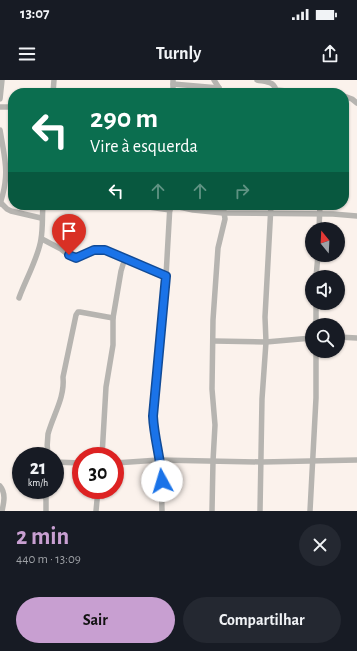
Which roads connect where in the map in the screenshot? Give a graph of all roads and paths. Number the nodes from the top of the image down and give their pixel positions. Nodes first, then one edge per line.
1 (2, 80) edge
2 (257, 80) edge
3 (173, 82) edge
4 (208, 88) edge
5 (275, 88) edge
6 (0, 99) edge
7 (0, 130) edge
8 (0, 203) edge
9 (11, 210) edge
10 (42, 210) edge
11 (170, 210) edge
12 (193, 210) edge
13 (224, 210) edge
14 (320, 210) edge
15 (224, 213) junction
16 (271, 213) junction
17 (320, 214) junction
18 (357, 216) edge
19 (41, 218) junction
20 (319, 222) edge
21 (42, 239) junction
22 (126, 258) junction
23 (166, 276) junction
24 (18, 298) dead end
25 (113, 318) junction
26 (345, 337) edge
27 (357, 338) edge
28 (305, 339) edge
29 (214, 341) junction
30 (266, 342) junction
31 (316, 358) edge
32 (48, 447) edge
33 (103, 447) edge
34 (159, 460) junction
35 (312, 460) junction
36 (357, 460) edge
37 (124, 462) edge
38 (213, 462) junction
39 (262, 462) junction
40 (0, 486) edge
41 (46, 499) edge
42 (97, 499) edge
43 (2, 511) edge
44 (46, 511) edge
45 (96, 511) edge
46 (162, 511) edge
47 (212, 511) edge
48 (260, 511) edge
49 (310, 511) edge

1 - 6 street
2 - 5 street
3 - 4 street
7 - 8 street
9 - 19 street
10 - 19 street
11 - 23 street
12 - 15 street
13 - 15 street
14 - 17 street
15 - 16 street
15 - 29 street
16 - 17 street
16 - 30 street
17 - 18 street
17 - 20 street
19 - 21 street
21 - 22 street
21 - 24 street
22 - 23 street
22 - 25 street
23 - 34 street
25 - 32 street
25 - 33 street
26 - 27 street
28 - 30 street
29 - 30 street
29 - 38 street
30 - 39 street
31 - 35 street
34 - 37 street
34 - 38 street
34 - 46 street
35 - 36 street
35 - 39 street
35 - 49 street
38 - 39 street
38 - 47 street
39 - 48 street
40 - 43 street
41 - 44 street
42 - 45 street

